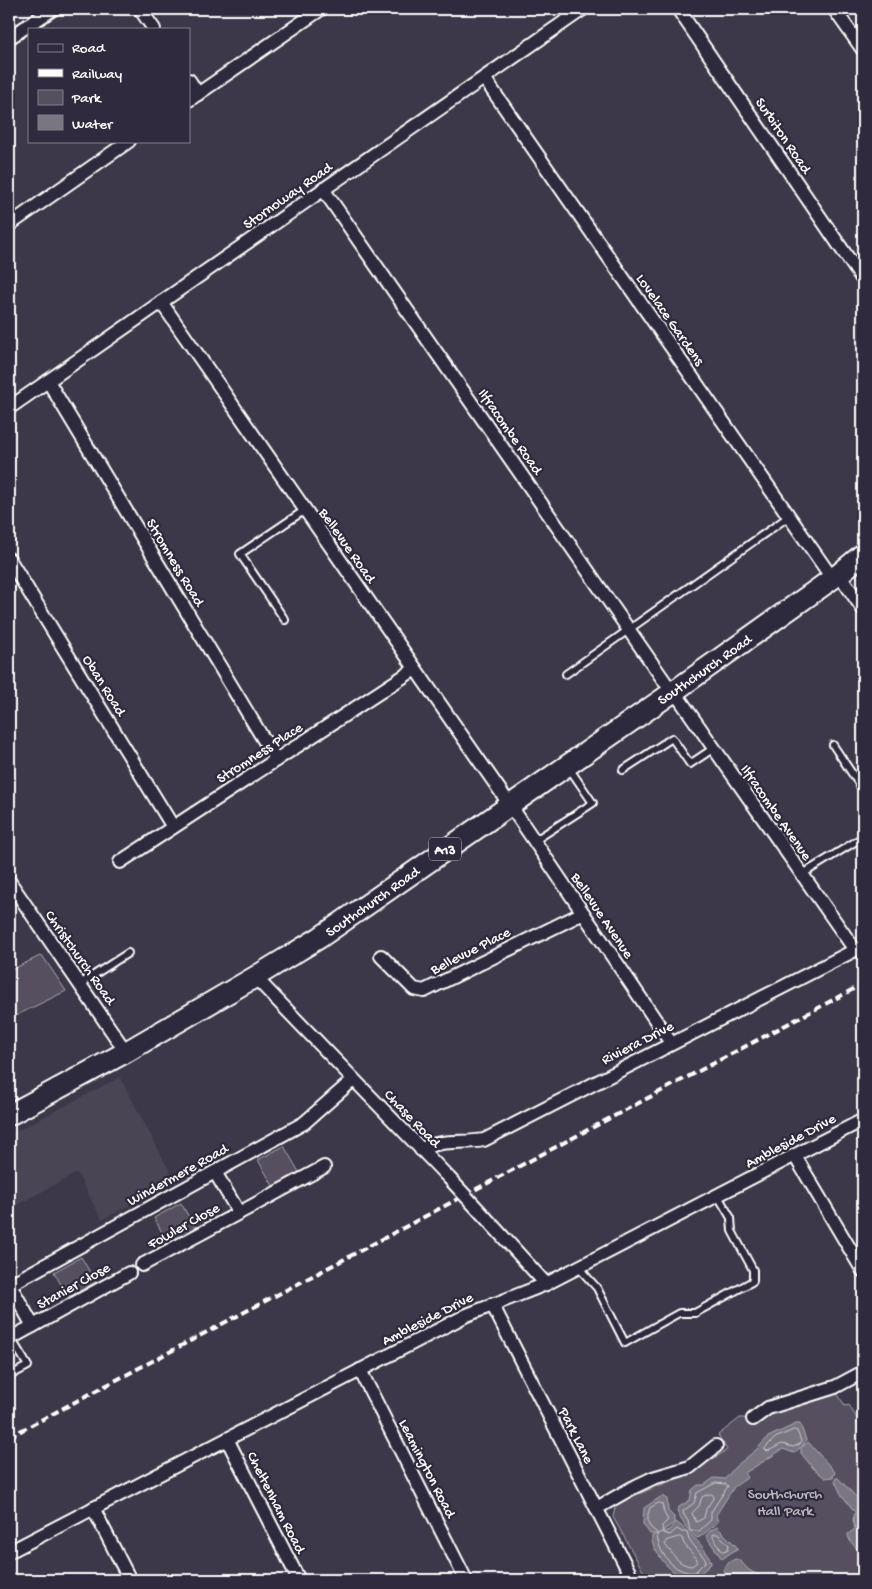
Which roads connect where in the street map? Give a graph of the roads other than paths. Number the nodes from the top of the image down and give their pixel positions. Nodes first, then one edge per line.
1 (53, 9) edge
2 (140, 9) edge
3 (321, 9) edge
4 (583, 9) edge
5 (678, 9) edge
6 (834, 9) edge
7 (153, 28) edge
8 (9, 38) edge
9 (863, 50) edge
10 (484, 78) junction
11 (190, 84) edge
12 (193, 97) edge
13 (128, 142) edge
14 (323, 189) junction
15 (9, 225) edge
16 (863, 280) edge
17 (161, 302) junction
18 (48, 381) junction
19 (9, 408) edge
20 (305, 510) junction
21 (788, 517) junction
22 (863, 554) edge
23 (9, 559) edge
24 (836, 576) junction
25 (863, 608) edge
26 (285, 620) dead end
27 (628, 629) junction
28 (414, 669) junction
29 (566, 674) dead end
30 (673, 692) junction
31 (833, 745) dead end
32 (714, 748) junction
33 (276, 760) junction
34 (567, 765) junction
35 (623, 770) dead end
36 (863, 790) edge
37 (510, 805) junction
38 (173, 827) junction
39 (863, 837) edge
40 (534, 841) junction
41 (120, 862) dead end
42 (801, 875) junction
43 (9, 881) edge
44 (583, 913) junction
45 (859, 948) edge
46 (128, 953) dead end
47 (381, 956) dead end
48 (255, 977) junction
49 (80, 984) junction
50 (671, 1043) junction
51 (126, 1052) junction
52 (353, 1080) junction
53 (9, 1115) edge
54 (863, 1120) edge
55 (421, 1150) junction
56 (795, 1156) junction
57 (324, 1167) dead end
58 (216, 1172) junction
59 (718, 1196) junction
60 (239, 1213) junction
61 (142, 1265) dead end
62 (578, 1267) junction
63 (863, 1271) edge
64 (129, 1272) dead end
65 (546, 1284) junction
66 (9, 1285) edge
67 (492, 1304) junction
68 (33, 1326) junction
69 (10, 1339) edge
70 (360, 1370) junction
71 (863, 1372) edge
72 (9, 1376) edge
73 (753, 1419) dead end
74 (227, 1439) junction
75 (716, 1446) dead end
76 (93, 1508) junction
77 (597, 1508) junction
78 (9, 1552) edge
79 (130, 1580) edge
80 (299, 1580) edge
81 (466, 1580) edge
82 (633, 1580) edge

1 - 8 street
2 - 7 street
3 - 12 street
4 - 10 street, Stornoway Road
5 - 16 street, Surbiton Road
6 - 9 street
10 - 14 street, Stornoway Road
10 - 21 street, Lovelace Gardens
11 - 12 street
13 - 15 street
14 - 17 street, Stornoway Road
14 - 27 street, Ilfracombe Road
17 - 18 street, Stornoway Road
17 - 20 street, Bellevue Road
18 - 19 street, Stornoway Road
18 - 33 street, Stromness Road
20 - 26 lane
20 - 28 street, Bellevue Road
21 - 24 street, Lovelace Gardens
21 - 27 lane
22 - 24 main road, Southchurch Road / A13
23 - 38 street, Oban Road
24 - 25 street, Lovelace Gardens
24 - 30 main road, Southchurch Road / A13
27 - 29 lane
27 - 30 street, Ilfracombe Road
28 - 33 street, Stromness Place
28 - 37 street, Bellevue Road
30 - 32 street, Ilfracombe Avenue
30 - 34 main road, Southchurch Road / A13
31 - 36 lane
32 - 35 lane
32 - 42 street, Ilfracombe Avenue
33 - 38 street, Stromness Place
34 - 37 main road, Southchurch Road / A13
34 - 40 lane
37 - 40 street, Bellevue Avenue
37 - 48 main road, Southchurch Road / A13
38 - 41 street, Stromness Place
39 - 42 lane
40 - 44 street, Bellevue Avenue
42 - 45 street, Ilfracombe Avenue
43 - 49 street, Christchurch Road
44 - 47 street, Bellevue Place
44 - 50 street, Bellevue Avenue
45 - 50 street, Riviera Drive
46 - 49 lane
48 - 51 main road, Southchurch Road / A13
48 - 52 street, Chase Road
49 - 51 street, Christchurch Road
50 - 55 street, Riviera Drive
51 - 53 main road, Southchurch Road / A13
52 - 55 street, Chase Road
52 - 58 street, Windermere Road
54 - 56 street, Ambleside Drive
55 - 65 street, Chase Road, bridge
56 - 59 street, Ambleside Drive
56 - 63 street
57 - 60 street, Fowler Close
58 - 60 street, Fowler Close
58 - 66 street, Windermere Road
59 - 62 street, Ambleside Drive
59 - 62 lane
60 - 61 street, Fowler Close
62 - 65 street, Ambleside Drive
64 - 68 street, Stanier Close
65 - 67 street, Ambleside Drive
66 - 68 street, Stanier Close
67 - 70 street, Ambleside Drive
67 - 77 street, Park Lane
68 - 69 street, Stanier Close
69 - 72 lane
70 - 74 street, Ambleside Drive
70 - 81 street, Leamington Road
71 - 73 street
74 - 76 street, Ambleside Drive
74 - 80 street, Cheltenham Road
75 - 77 street
76 - 78 street, Ambleside Drive
76 - 79 street
77 - 82 street, Park Lane

